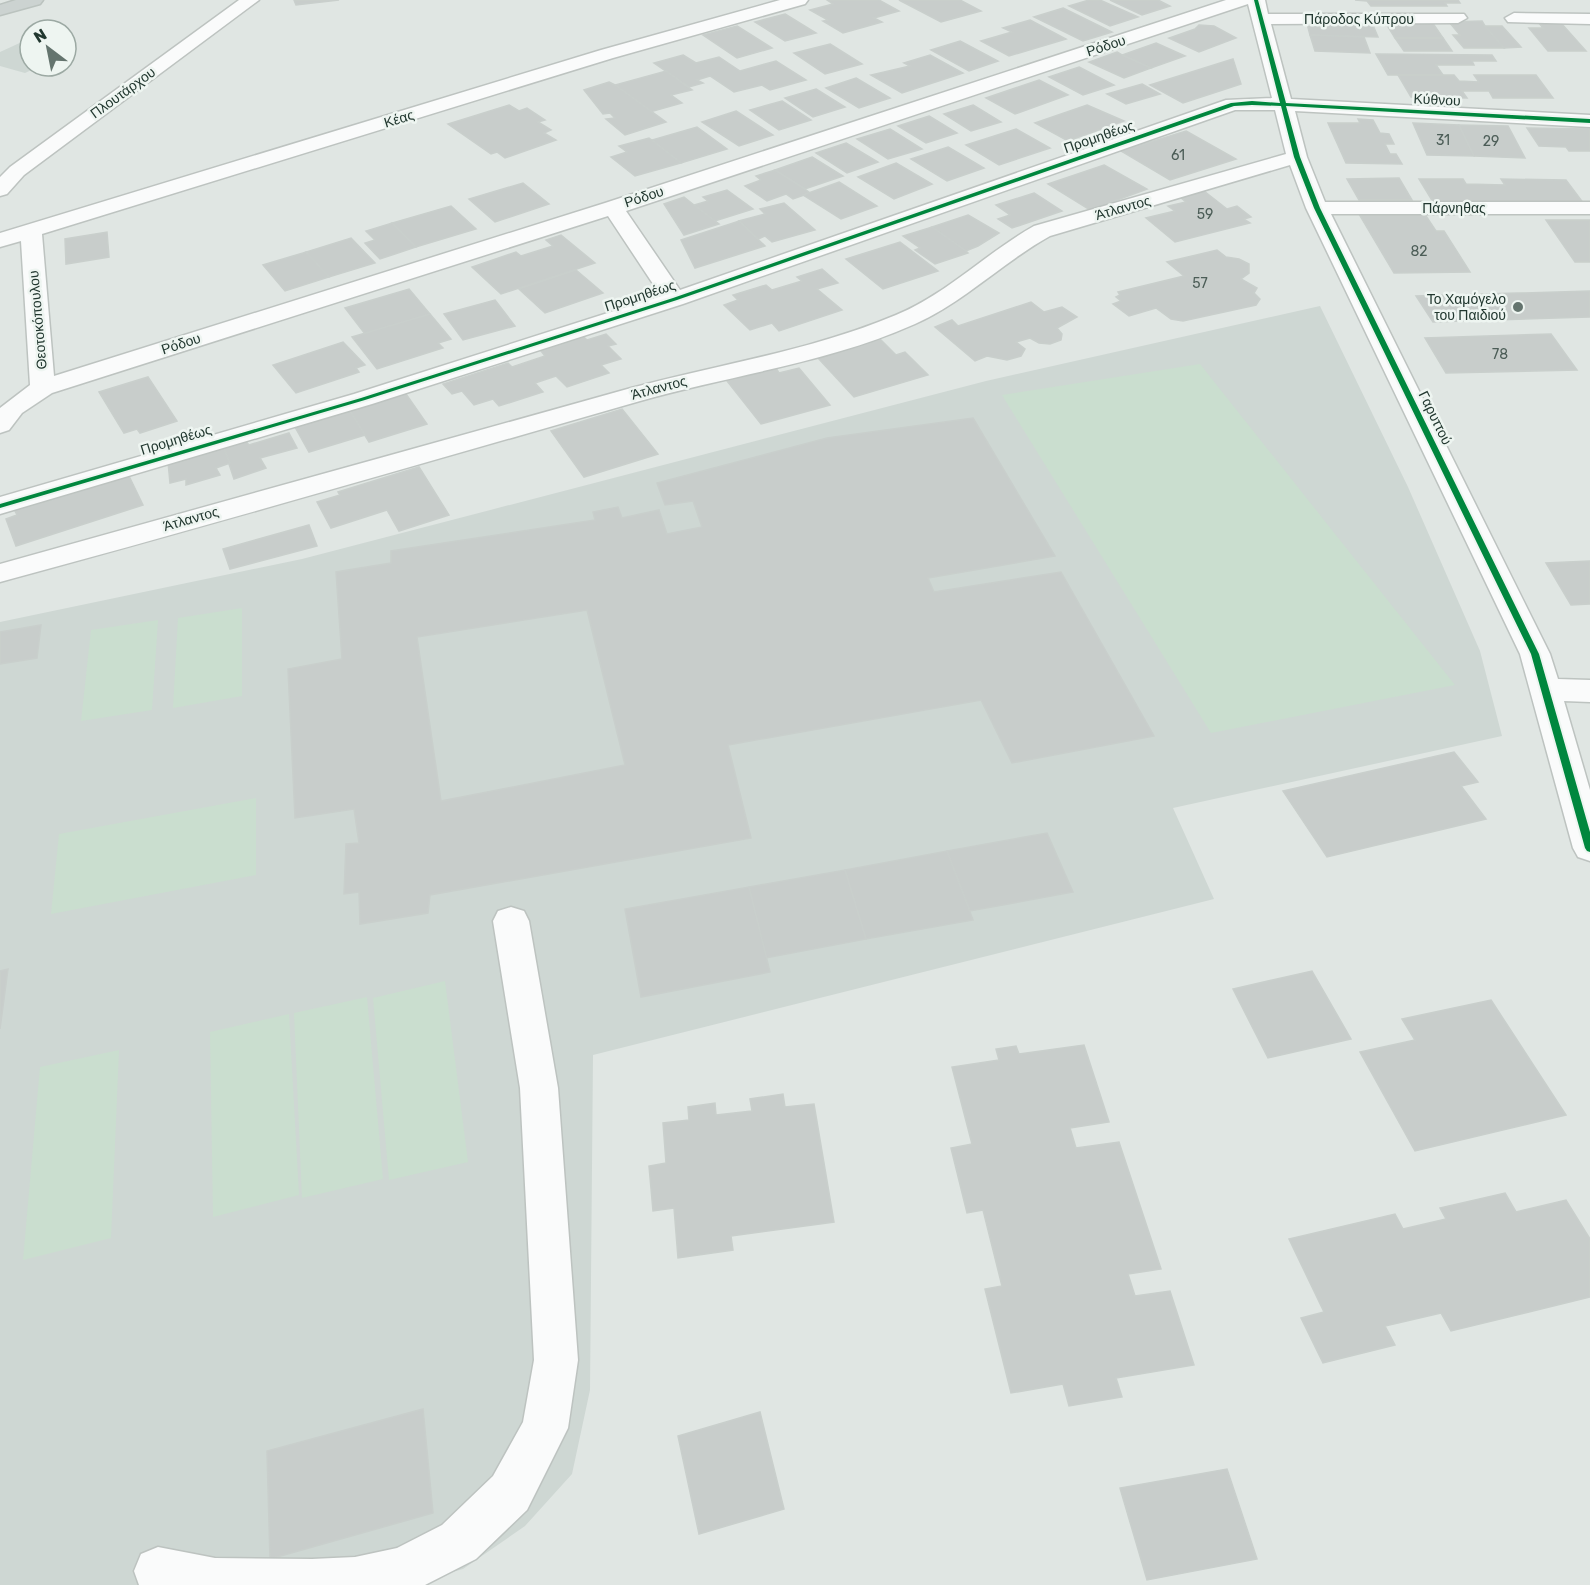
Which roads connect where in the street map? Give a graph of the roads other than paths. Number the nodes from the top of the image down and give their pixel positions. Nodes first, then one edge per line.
1 (34, 0) edge
2 (250, 0) edge
3 (799, 0) edge
4 (1243, 0) edge
5 (1258, 9) edge
6 (0, 10) edge
7 (1458, 18) dead end
8 (1514, 18) dead end
9 (1590, 19) edge
10 (1283, 104) junction
11 (1590, 121) edge
12 (1297, 157) junction
13 (0, 190) edge
14 (613, 208) junction
15 (1317, 208) junction
16 (1590, 208) edge
17 (31, 231) junction
18 (0, 240) edge
19 (675, 299) junction
20 (43, 388) junction
21 (0, 425) edge
22 (0, 506) edge
23 (0, 573) edge
24 (1545, 690) junction
25 (1590, 691) edge
26 (1590, 848) edge
27 (511, 921) dead end
28 (158, 1571) dead end

1 - 6 main road
2 - 13 street, Πλουτάρχου
3 - 17 street, Κέας
4 - 14 street, Ρόδου
5 - 7 street, Πάροδος Κύπρου
5 - 10 street, Γαρυττού
8 - 9 street
10 - 11 street, Κύθνου
10 - 12 street, Γαρυττού
10 - 19 street, Προμηθέως
12 - 15 street, Γαρυττού
12 - 23 street, Άτλαντος
14 - 19 street
14 - 20 street, Ρόδου
15 - 16 street, Πάρνηθας
15 - 24 street, Γαρυττού
17 - 18 street, Κέας
17 - 20 street, Θεοτοκόπουλου
19 - 22 street, Προμηθέως
20 - 21 street, Θεοτοκόπουλου
24 - 25 street
24 - 26 street, Γαρυττού
27 - 28 street

